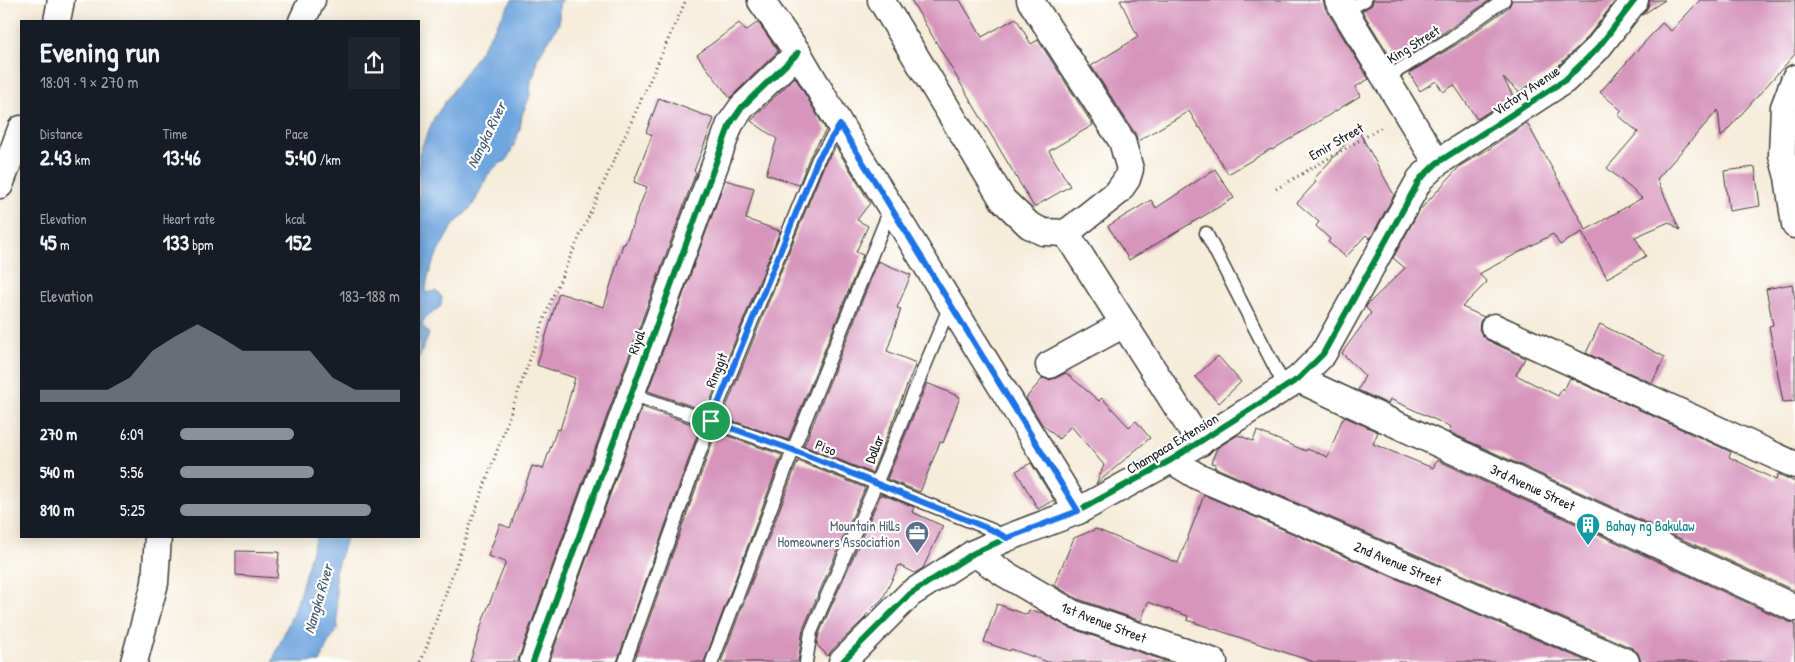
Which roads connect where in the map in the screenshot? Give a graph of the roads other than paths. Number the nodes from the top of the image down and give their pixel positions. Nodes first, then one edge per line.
1 (61, 0) edge
2 (312, 0) edge
3 (881, 0) edge
4 (1030, 0) edge
5 (1504, 0) edge
6 (1635, 0) edge
7 (761, 1) edge
8 (1349, 4) edge
9 (57, 20) edge
10 (302, 20) edge
11 (798, 53) junction
12 (1386, 78) junction
13 (1793, 89) edge
14 (840, 125) junction
15 (20, 131) edge
16 (1437, 162) junction
17 (0, 185) edge
18 (892, 207) junction
19 (1795, 225) edge
20 (1206, 232) dead end
21 (1066, 233) junction
22 (950, 303) junction
23 (1124, 324) junction
24 (1494, 327) dead end
25 (1049, 365) dead end
26 (1291, 383) junction
27 (631, 394) junction
28 (711, 421) junction
29 (1200, 442) junction
30 (793, 450) junction
31 (1171, 460) junction
32 (1795, 465) edge
33 (876, 484) junction
34 (1078, 511) junction
35 (158, 538) edge
36 (1007, 538) junction
37 (974, 553) junction
38 (1795, 608) edge
39 (134, 662) edge
40 (533, 662) edge
41 (625, 662) edge
42 (712, 662) edge
43 (806, 662) edge
44 (842, 662) edge
45 (1214, 662) edge
46 (1626, 662) edge

1 - 9 street
2 - 10 street
3 - 21 street
4 - 21 street
5 - 12 lane, King Street
6 - 16 street, Victory Avenue
7 - 11 street
8 - 12 street
11 - 14 street
11 - 27 street, Riyal
12 - 16 street
13 - 19 street
14 - 18 street
14 - 28 lane, Ringgit
15 - 17 street
16 - 26 street, Champaca Extension
18 - 22 street
18 - 30 lane
20 - 26 lane
21 - 23 street
22 - 33 lane, Dollar
22 - 34 street
23 - 25 street
23 - 29 street
24 - 32 street
26 - 29 street, Champaca Extension
26 - 38 street, 3rd Avenue Street
27 - 28 lane, Piso
27 - 40 street, Riyal
28 - 30 lane, Piso
28 - 41 lane, Ringgit
29 - 31 street, Champaca Extension
30 - 33 lane, Piso
30 - 42 lane
31 - 34 street, Champaca Extension
31 - 46 street, 2nd Avenue Street
33 - 36 lane, Piso
33 - 43 lane, Dollar
34 - 36 street, Champaca Extension
35 - 39 street
36 - 37 street, Champaca Extension
37 - 44 street, Champaca Extension
37 - 45 street, 1st Avenue Street

